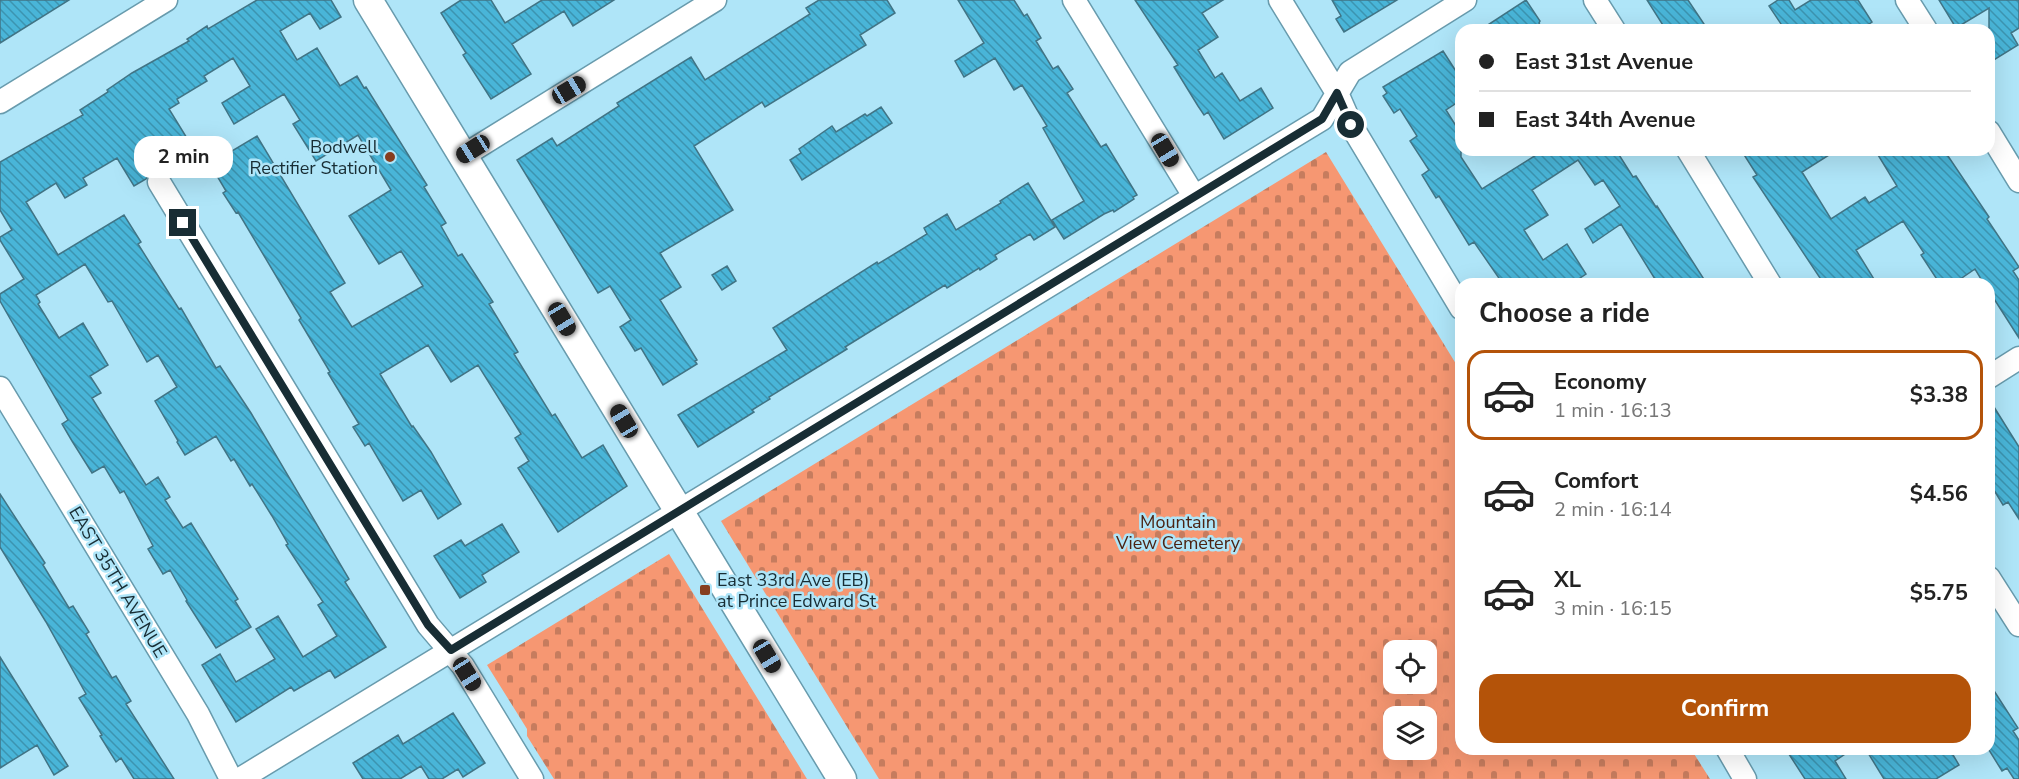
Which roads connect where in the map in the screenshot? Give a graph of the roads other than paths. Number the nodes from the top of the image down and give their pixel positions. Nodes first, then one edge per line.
1 (166, 0) edge
2 (368, 0) edge
3 (715, 0) edge
4 (1074, 0) edge
5 (1280, 0) edge
6 (1466, 0) edge
7 (1595, 0) edge
8 (1908, 0) edge
9 (1610, 24) edge
10 (1922, 24) edge
11 (1337, 93) junction
12 (0, 102) edge
13 (1995, 142) edge
14 (463, 156) junction
15 (1692, 156) edge
16 (2019, 181) edge
17 (159, 182) dead end
18 (1194, 196) junction
19 (1766, 278) edge
20 (1455, 298) edge
21 (2019, 358) edge
22 (1995, 373) edge
23 (0, 388) edge
24 (679, 511) junction
25 (1995, 587) edge
26 (2019, 625) edge
27 (451, 650) junction
28 (1731, 755) edge
29 (231, 779) edge
30 (240, 779) edge
31 (532, 779) edge
32 (842, 779) edge
33 (1745, 779) edge

1 - 12 street
2 - 14 street
3 - 14 street
4 - 18 street
5 - 11 street
6 - 11 street
7 - 9 street
8 - 10 street
11 - 18 street
11 - 20 street
13 - 16 street
14 - 24 street
15 - 19 street
17 - 27 street
18 - 24 street
21 - 22 street
23 - 29 street, EAST 35TH AVENUE
24 - 27 street
24 - 32 street
25 - 26 street
27 - 30 street
27 - 31 street
28 - 33 street

